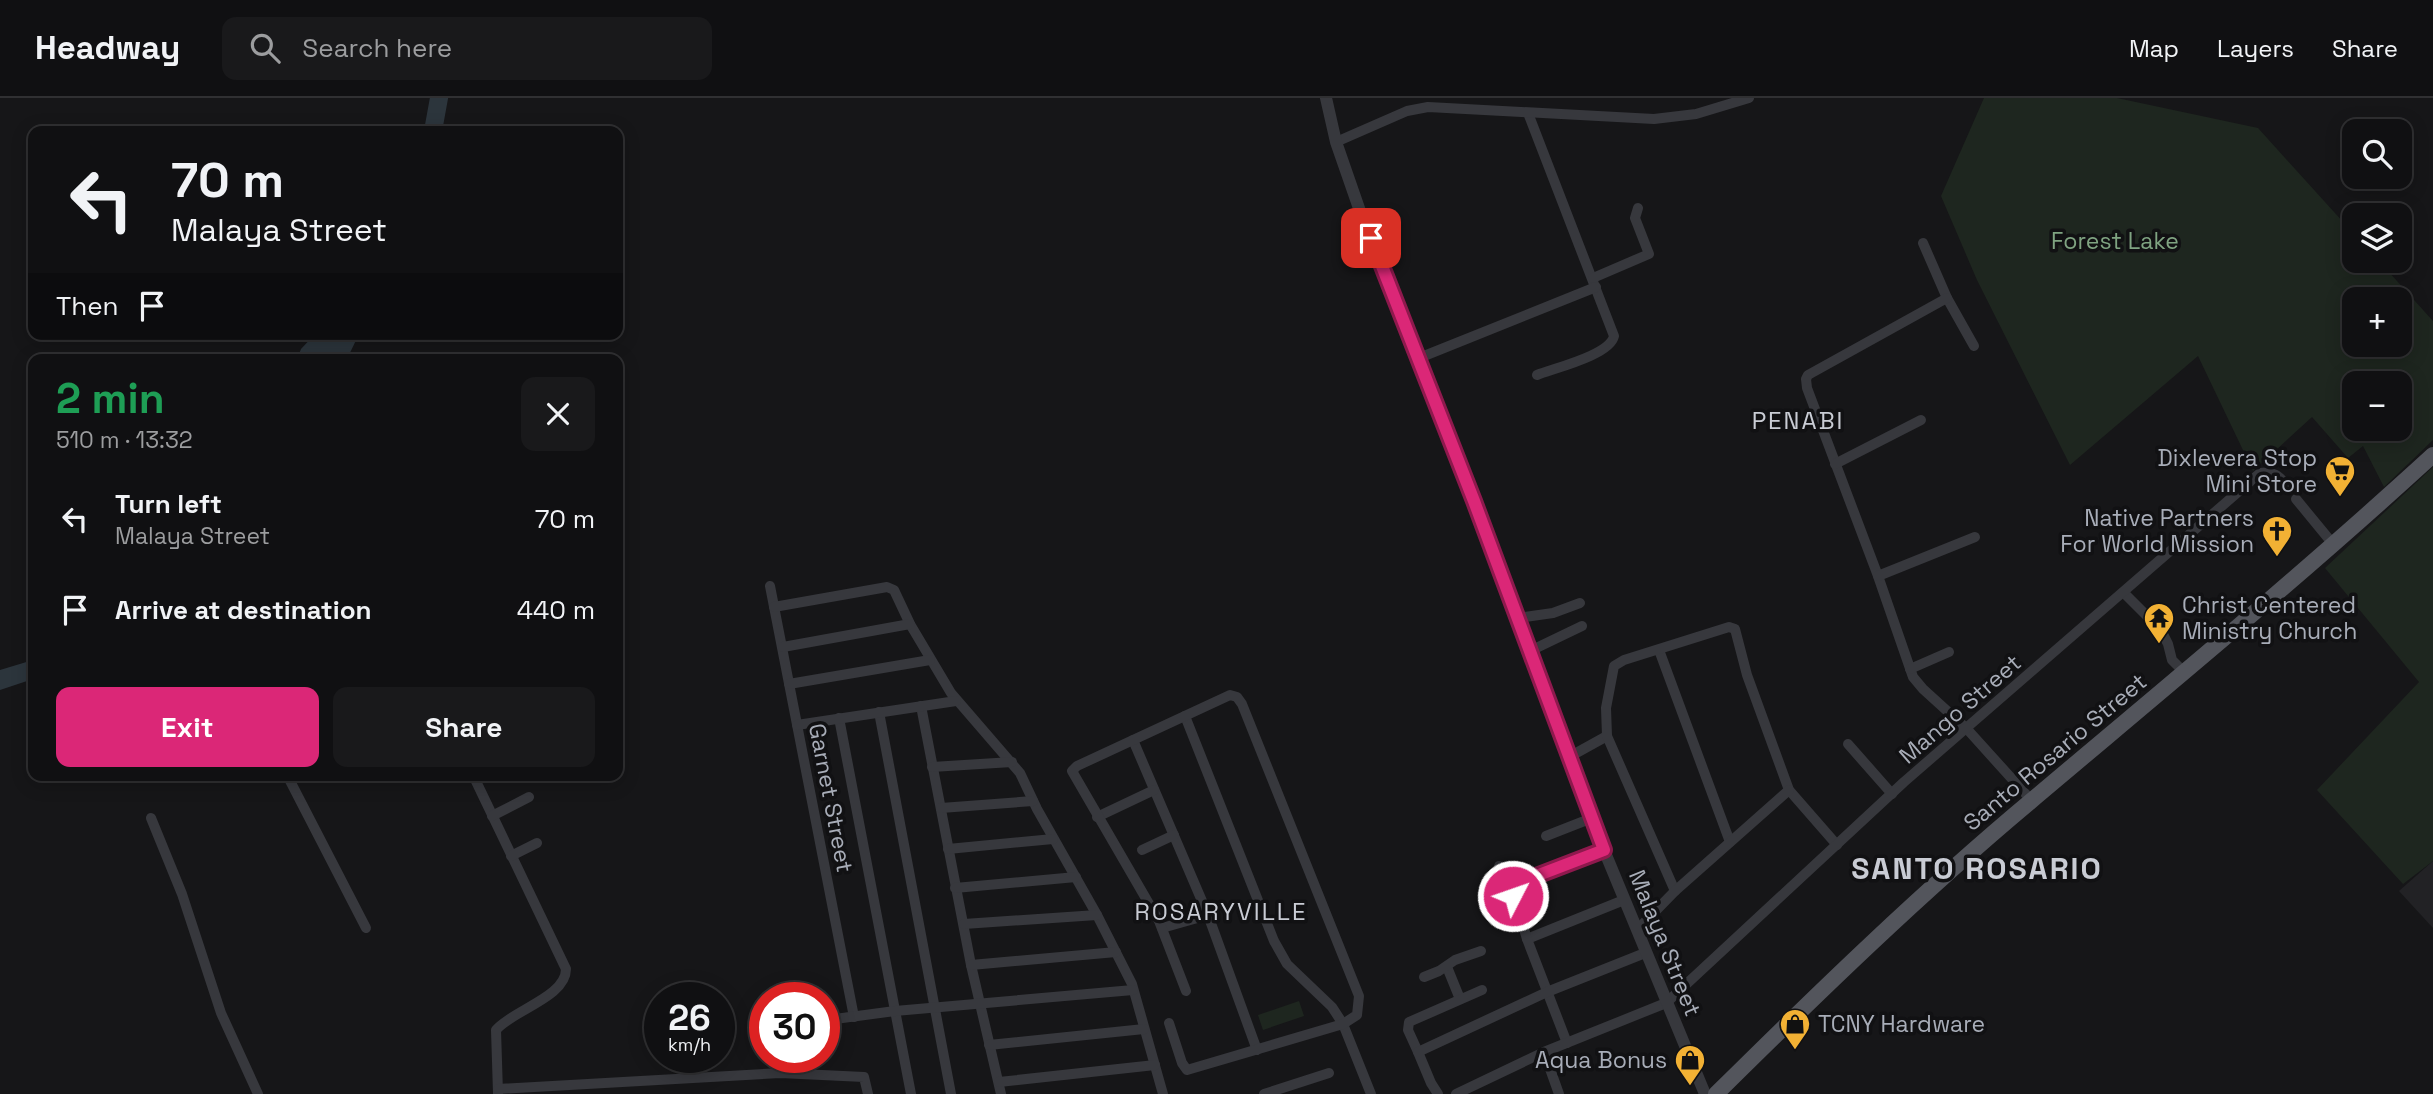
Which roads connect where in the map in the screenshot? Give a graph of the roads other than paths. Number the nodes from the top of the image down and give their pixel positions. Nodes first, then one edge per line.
1 (1326, 98) edge
2 (1749, 98) edge
3 (1528, 113) junction
4 (1336, 142) junction
5 (1639, 208) dead end
6 (1923, 243) dead end
7 (1595, 282) junction
8 (1947, 298) junction
9 (1974, 346) dead end
10 (1419, 358) junction
11 (1537, 375) dead end
12 (1921, 420) dead end
13 (2433, 456) edge
14 (1835, 464) junction
15 (2287, 485) dead end
16 (2297, 499) dead end
17 (1975, 537) dead end
18 (2333, 544) junction
19 (1878, 576) junction
20 (770, 586) dead end
21 (2124, 593) junction
22 (1580, 603) dead end
23 (774, 607) junction
24 (1518, 618) junction
25 (909, 624) junction
26 (1582, 626) dead end
27 (783, 647) junction
28 (1659, 650) junction
29 (1530, 651) junction
30 (1949, 652) dead end
31 (930, 660) junction
32 (1910, 669) junction
33 (2184, 672) junction
34 (789, 684) junction
35 (956, 701) junction
36 (921, 706) junction
37 (879, 712) junction
38 (1185, 716) junction
39 (839, 718) junction
40 (797, 725) junction
41 (1968, 729) junction
42 (1607, 736) junction
43 (1133, 740) junction
44 (1848, 744) dead end
45 (1569, 757) junction
46 (1012, 762) junction
47 (932, 767) junction
48 (290, 781) edge
49 (477, 781) edge
50 (1154, 790) junction
51 (1789, 790) junction
52 (1892, 794) junction
53 (529, 797) dead end
54 (2031, 800) junction
55 (1034, 802) junction
56 (941, 808) junction
57 (492, 816) junction
58 (1097, 817) junction
59 (151, 818) dead end
60 (1592, 818) junction
61 (1174, 835) junction
62 (1546, 836) dead end
63 (1053, 839) junction
64 (1730, 842) junction
65 (537, 843) dead end
66 (1836, 845) junction
67 (948, 849) junction
68 (1142, 850) dead end
69 (1604, 850) junction
70 (511, 856) junction
71 (1499, 866) dead end
72 (1076, 877) junction
73 (956, 888) junction
74 (1512, 889) junction
75 (1675, 891) junction
76 (1624, 900) junction
77 (1097, 915) junction
78 (1208, 915) junction
79 (964, 924) junction
80 (366, 928) dead end
81 (1162, 928) junction
82 (1637, 930) junction
83 (1527, 939) junction
84 (1481, 951) dead end
85 (1116, 952) junction
86 (1645, 953) junction
87 (971, 965) junction
88 (1447, 967) junction
89 (1424, 977) dead end
90 (1133, 990) junction
91 (1482, 990) dead end
92 (1186, 991) dead end
93 (1547, 992) junction
94 (1461, 999) junction
95 (1665, 1003) junction
96 (980, 1004) junction
97 (935, 1009) junction
98 (895, 1011) junction
99 (854, 1017) junction
100 (840, 1018) edge
101 (1169, 1023) dead end
102 (1343, 1024) junction
103 (1144, 1029) junction
104 (1567, 1043) junction
105 (989, 1045) junction
106 (1257, 1050) junction
107 (1418, 1052) junction
108 (1544, 1052) junction
109 (1154, 1065) junction
110 (1329, 1073) dead end
111 (999, 1082) junction
112 (1308, 1082) junction
113 (498, 1092) edge
114 (1271, 1093) edge
115 (258, 1094) edge
116 (869, 1094) edge
117 (911, 1094) edge
118 (951, 1094) edge
119 (1001, 1094) edge
120 (1163, 1094) edge
121 (1313, 1094) edge
122 (1371, 1094) edge
123 (1438, 1094) edge
124 (1456, 1094) edge
125 (1559, 1094) edge
126 (1705, 1094) edge
127 (1716, 1094) edge

1 - 4 street, Malaya Street
2 - 3 street
3 - 4 street
3 - 7 street
4 - 10 street, Malaya Street
5 - 7 street
6 - 8 street
7 - 10 street
7 - 11 street
8 - 9 street
8 - 14 street
10 - 24 street, Malaya Street
12 - 14 street
13 - 18 main road, Santo Rosario Street
14 - 19 street
15 - 21 street, Mango Street
16 - 18 street
17 - 19 street
18 - 33 main road, Santo Rosario Street
19 - 32 street
20 - 23 street, Garnet Street
21 - 33 street
21 - 41 street, Mango Street
22 - 24 street
23 - 25 street
23 - 27 street, Garnet Street
24 - 29 street, Malaya Street
25 - 27 street
25 - 31 street
26 - 29 street
27 - 34 street, Garnet Street
28 - 42 street
28 - 51 street
28 - 64 street
29 - 45 street, Malaya Street
30 - 32 street
31 - 34 street
31 - 35 street
32 - 41 street
33 - 54 main road, Santo Rosario Street
34 - 40 street, Garnet Street
35 - 36 street
35 - 46 street
36 - 37 street
36 - 47 street
37 - 39 street
37 - 97 street
38 - 43 street
38 - 102 street
38 - 102 street
39 - 40 street
39 - 98 street
40 - 99 street, Garnet Street
41 - 52 street, Mango Street
41 - 54 street
42 - 45 street
42 - 75 street
43 - 50 street
43 - 58 street
44 - 52 street
45 - 60 street, Malaya Street
46 - 47 street
46 - 55 street
47 - 56 street
48 - 80 street
49 - 57 street
50 - 58 street
50 - 61 street
51 - 64 street
51 - 66 street
52 - 66 street, Mango Street
53 - 57 street
54 - 127 main road, Santo Rosario Street
55 - 56 street
55 - 63 street
56 - 67 street
57 - 70 street
58 - 81 street
59 - 115 street
60 - 62 street
60 - 69 street, Malaya Street
61 - 68 street
61 - 78 street
63 - 67 street
63 - 72 street
64 - 75 street
65 - 70 street
66 - 95 street, Mango Street
67 - 73 street
69 - 74 street
69 - 76 street, Malaya Street
70 - 113 street
71 - 74 street
72 - 73 street
72 - 77 street
73 - 79 street
74 - 83 street
75 - 82 street
76 - 82 street, Malaya Street
76 - 83 street
77 - 79 street
77 - 85 street
78 - 81 street
78 - 106 street
79 - 87 street
81 - 92 street
82 - 86 street, Malaya Street
83 - 93 street
84 - 88 street
85 - 87 street
85 - 90 street
86 - 93 street
86 - 95 street, Malaya Street
87 - 96 street
88 - 89 street
88 - 94 street
90 - 96 street
90 - 103 street
91 - 94 street
93 - 104 street
93 - 107 street
94 - 107 street
95 - 104 street
95 - 126 street, Malaya Street
96 - 97 street
96 - 105 street
97 - 98 street
97 - 118 street
98 - 99 street
98 - 117 street
99 - 100 street
101 - 106 street
102 - 106 street
102 - 122 street
103 - 105 street
103 - 109 street
104 - 108 street
105 - 111 street
107 - 123 street
108 - 124 street
108 - 125 street
109 - 111 street
109 - 120 street
110 - 112 street
111 - 119 street
112 - 114 street
112 - 121 street
113 - 116 street

